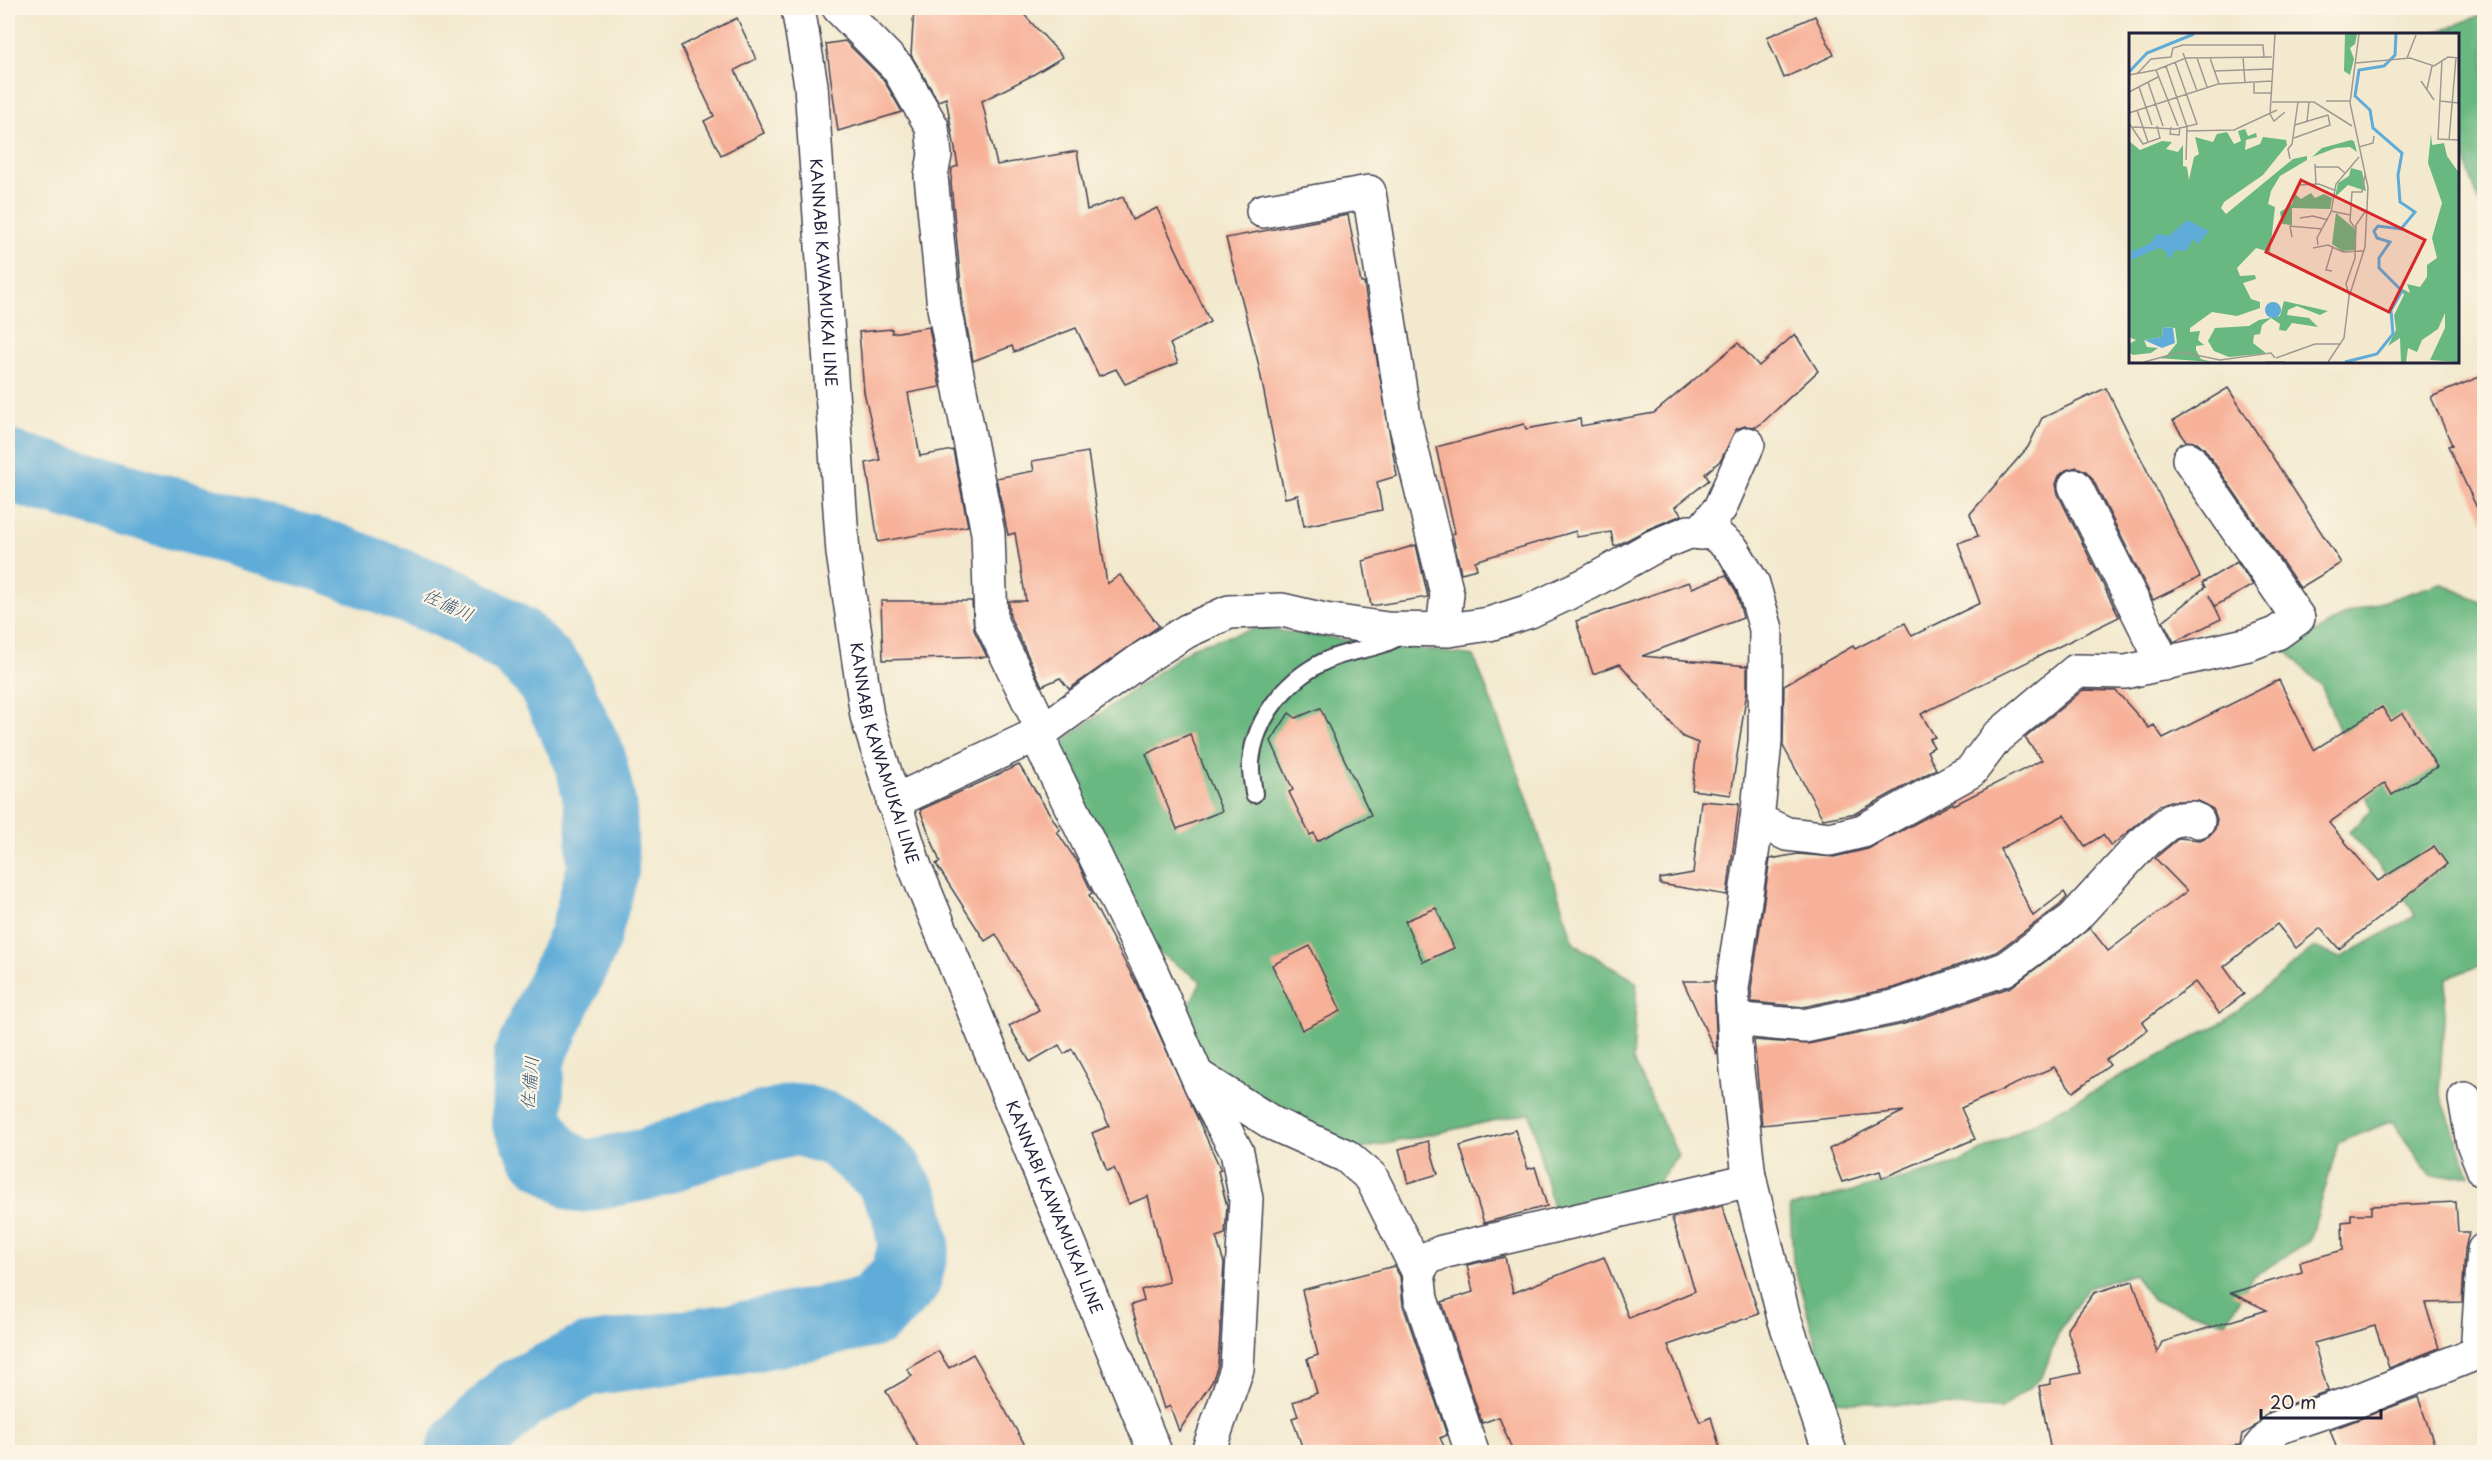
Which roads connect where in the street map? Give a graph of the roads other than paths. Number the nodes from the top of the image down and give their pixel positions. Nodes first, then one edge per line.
1 (798, 8) edge
2 (839, 8) edge
3 (1263, 211) dead end
4 (1748, 444) dead end
5 (2189, 459) dead end
6 (2075, 486) dead end
7 (1701, 533) junction
8 (1409, 629) junction
9 (1443, 629) junction
10 (2164, 664) junction
11 (1040, 733) junction
12 (1254, 794) dead end
13 (893, 802) junction
14 (1757, 820) junction
15 (2198, 821) dead end
16 (1734, 1019) junction
17 (1197, 1076) junction
18 (2465, 1099) dead end
19 (2484, 1171) edge
20 (1750, 1180) junction
21 (2484, 1250) edge
22 (1418, 1270) junction
23 (1155, 1452) edge
24 (1208, 1452) edge
25 (1472, 1452) edge
26 (1830, 1452) edge
27 (2257, 1452) edge

1 - 13 street, KANNABI KAWAMUKAI LINE
2 - 11 street
3 - 9 street
4 - 7 street
5 - 10 street
6 - 10 street
7 - 9 street
7 - 14 street
8 - 9 street
8 - 11 street
8 - 12 lane
10 - 14 street
11 - 13 street
11 - 17 street
13 - 23 street, KANNABI KAWAMUKAI LINE
14 - 16 street
15 - 16 street
16 - 20 street
17 - 22 street
17 - 24 street
18 - 19 street
20 - 22 street
20 - 26 street
21 - 27 street
22 - 25 street

